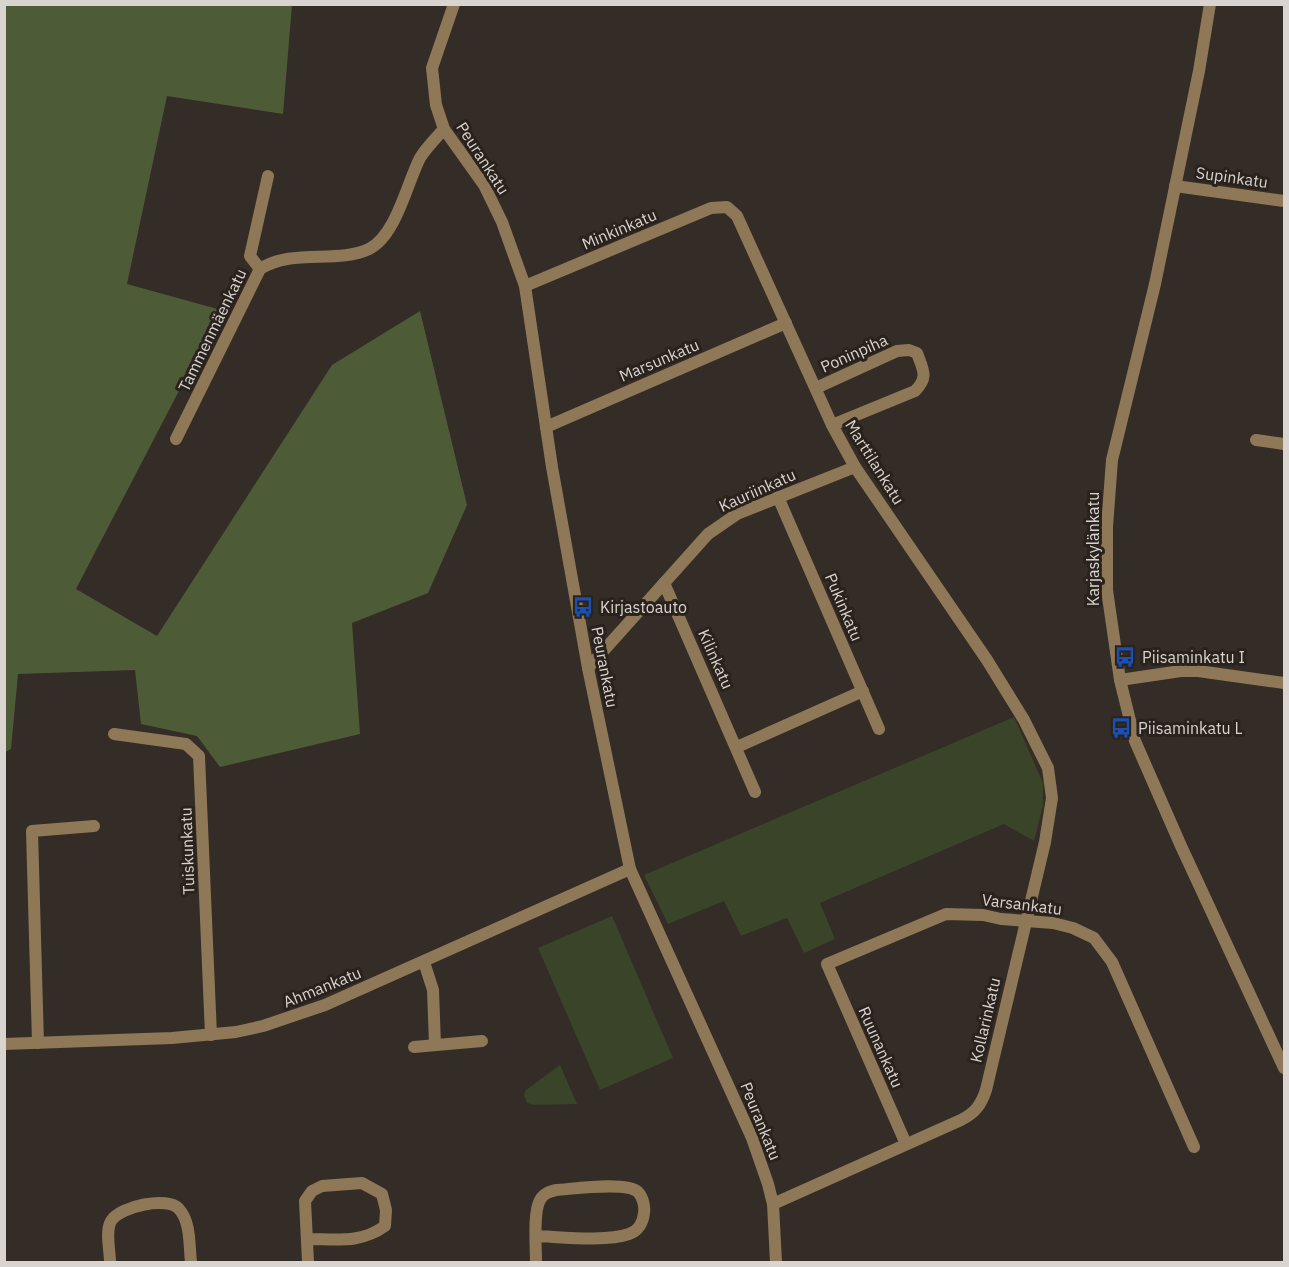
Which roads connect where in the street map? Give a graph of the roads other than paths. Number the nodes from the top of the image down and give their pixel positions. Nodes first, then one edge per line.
1 (454, 4) edge
2 (1210, 4) edge
3 (444, 129) junction
4 (268, 176) dead end
5 (1175, 186) junction
6 (1284, 201) edge
7 (727, 207) joint
8 (260, 269) junction
9 (525, 286) junction
10 (786, 323) junction
11 (816, 388) junction
12 (832, 425) junction
13 (546, 427) junction
14 (176, 440) dead end
15 (1256, 440) dead end
16 (1284, 444) edge
17 (855, 466) junction
18 (778, 497) junction
19 (664, 583) junction
20 (588, 668) junction
21 (1120, 680) junction
22 (1284, 683) edge
23 (862, 691) junction
24 (1024, 720) joint
25 (879, 729) dead end
26 (114, 734) dead end
27 (737, 747) junction
28 (755, 792) dead end
29 (94, 826) dead end
30 (630, 869) junction
31 (1025, 922) junction
32 (424, 962) junction
33 (828, 963) joint
34 (211, 1035) junction
35 (482, 1041) dead end
36 (38, 1043) junction
37 (4, 1044) edge
38 (435, 1045) junction
39 (414, 1047) dead end
40 (1284, 1068) edge
41 (906, 1144) junction
42 (1194, 1147) dead end
43 (773, 1204) junction
44 (536, 1236) junction
45 (307, 1239) junction
46 (110, 1263) edge
47 (191, 1263) edge
48 (308, 1263) edge
49 (536, 1263) edge
50 (776, 1263) edge

1 - 3 street, Peurankatu
2 - 5 street, Karjaskylänkatu
3 - 8 street, Tammenmäenkatu
3 - 9 street, Peurankatu
4 - 8 street
5 - 6 street, Supinkatu
5 - 21 street, Karjaskylänkatu
7 - 9 street, Minkinkatu
7 - 10 street, Marttilankatu
8 - 14 street, Tammenmäenkatu
9 - 13 street, Peurankatu
10 - 11 street, Marttilankatu
10 - 13 street, Marsunkatu
11 - 12 street, Marttilankatu
11 - 12 street, Poninpiha
12 - 17 street, Marttilankatu
13 - 20 street, Peurankatu
15 - 16 street
17 - 18 street, Kauriinkatu
17 - 24 street, Marttilankatu
18 - 19 street, Kauriinkatu
18 - 23 street, Pukinkatu
19 - 20 street, Kauriinkatu
19 - 27 street, Kilinkatu
20 - 30 street, Peurankatu
21 - 22 street
21 - 40 street, Karjaskylänkatu
23 - 25 street, Pukinkatu
23 - 27 street
24 - 31 street, Kollarinkatu
26 - 34 street, Tuiskunkatu
27 - 28 street, Kilinkatu
29 - 36 street
30 - 32 street, Ahmankatu
30 - 43 street, Peurankatu
31 - 33 street, Varsankatu
31 - 41 street, Kollarinkatu
31 - 42 street, Varsankatu
32 - 34 street, Ahmankatu
32 - 38 street
33 - 41 street, Ruunankatu
34 - 36 street, Ahmankatu
35 - 38 street
36 - 37 street, Ahmankatu
38 - 39 street
41 - 43 street, Kollarinkatu
43 - 50 street, Peurankatu
44 - 44 street
44 - 49 street
45 - 45 street
45 - 48 street
46 - 47 street

